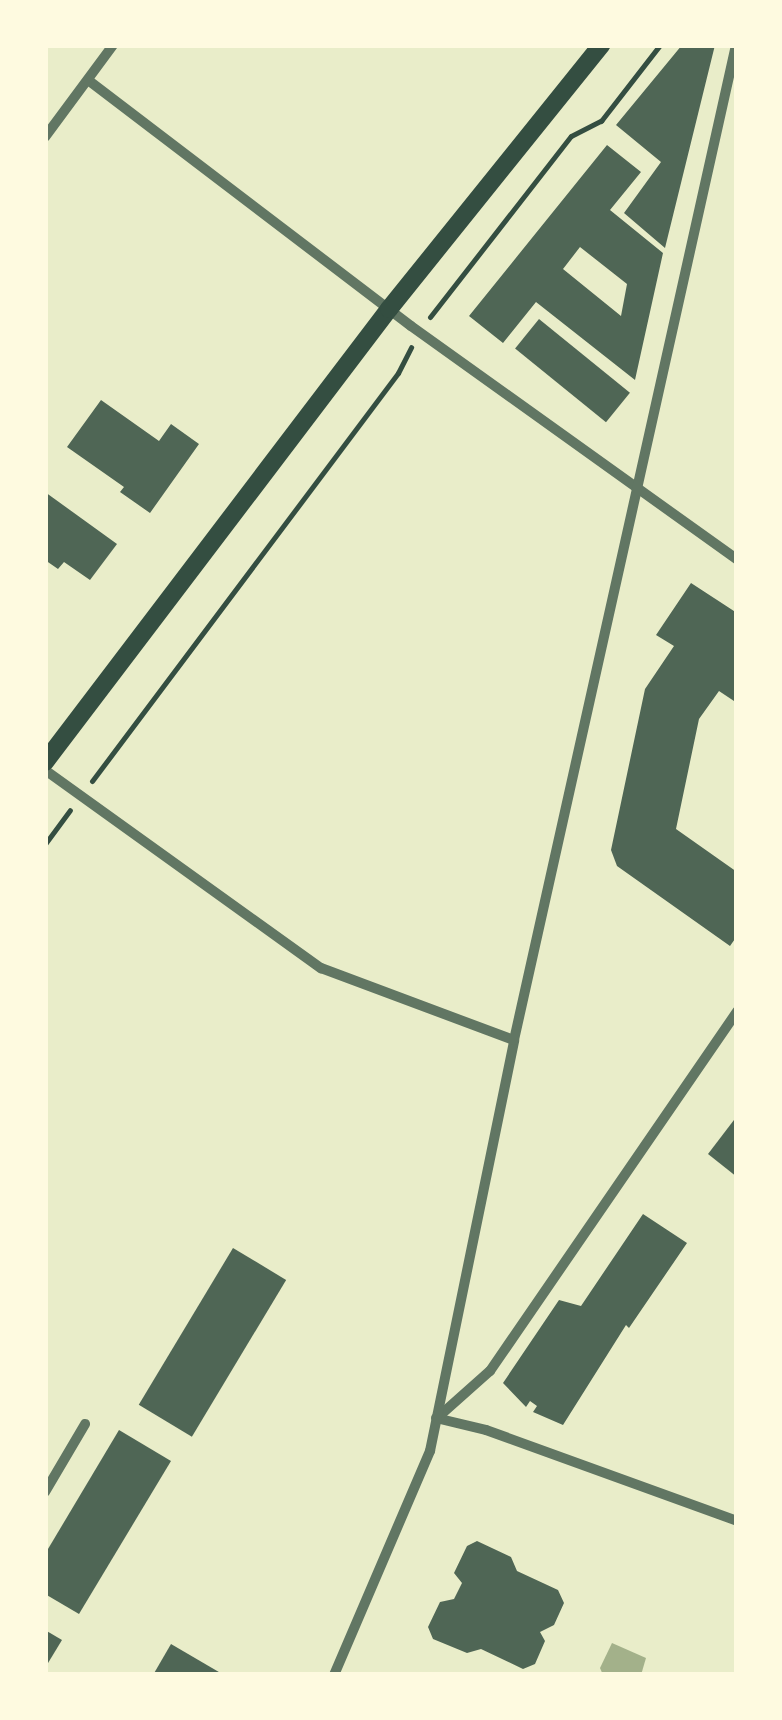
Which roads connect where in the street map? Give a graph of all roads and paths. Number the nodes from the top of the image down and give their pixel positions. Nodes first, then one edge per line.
1 (113, 45) edge
2 (601, 45) edge
3 (660, 45) edge
4 (736, 45) edge
5 (88, 80) junction
6 (45, 137) edge
7 (389, 309) junction
8 (419, 332) junction
9 (638, 484) junction
10 (737, 559) edge
11 (45, 766) edge
12 (81, 796) junction
13 (45, 844) edge
14 (737, 1012) edge
15 (514, 1040) junction
16 (436, 1418) junction
17 (84, 1424) dead end
18 (45, 1492) edge
19 (737, 1522) edge
20 (334, 1675) edge

1 - 5 street
2 - 7 main road
3 - 8 path
4 - 9 street
5 - 6 street
5 - 7 street
7 - 8 street
7 - 11 main road
8 - 9 street
8 - 12 path
9 - 10 street
9 - 15 street
11 - 12 street
12 - 13 path
12 - 15 street
14 - 16 street
15 - 16 street
16 - 19 street
16 - 20 street
17 - 18 street

